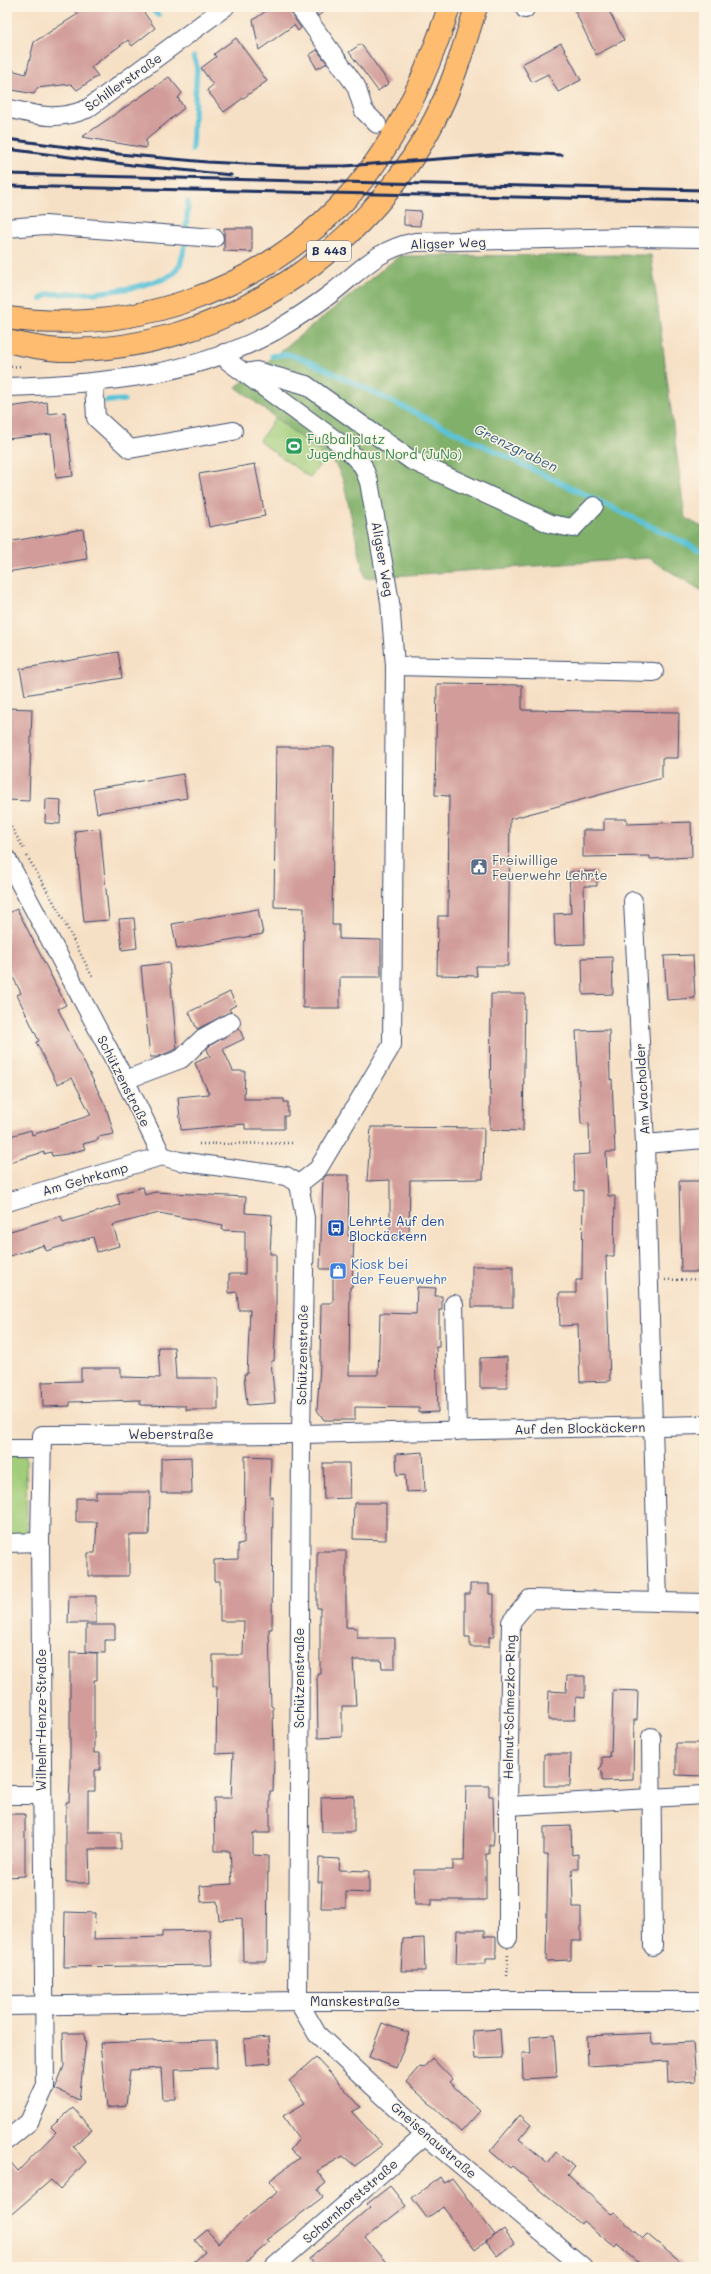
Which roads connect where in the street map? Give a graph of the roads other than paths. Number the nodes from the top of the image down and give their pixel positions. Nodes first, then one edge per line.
1 (225, 7) edge
2 (299, 7) edge
3 (449, 7) edge
4 (476, 7) edge
5 (7, 108) edge
6 (377, 124) dead end
7 (7, 228) edge
8 (214, 238) dead end
9 (704, 238) edge
10 (7, 318) edge
11 (7, 341) edge
12 (63, 350) junction
13 (7, 353) edge
14 (224, 353) junction
15 (245, 374) junction
16 (94, 384) junction
17 (7, 387) edge
18 (233, 432) dead end
19 (594, 506) dead end
20 (395, 666) junction
21 (654, 672) dead end
22 (7, 859) edge
23 (633, 901) dead end
24 (232, 1022) dead end
25 (125, 1080) junction
26 (704, 1139) edge
27 (645, 1144) junction
28 (162, 1156) junction
29 (298, 1184) junction
30 (7, 1202) edge
31 (454, 1304) dead end
32 (704, 1425) edge
33 (652, 1427) junction
34 (457, 1431) junction
35 (301, 1434) junction
36 (42, 1442) junction
37 (7, 1449) edge
38 (40, 1542) junction
39 (7, 1543) edge
40 (658, 1602) junction
41 (704, 1603) edge
42 (651, 1737) dead end
43 (7, 1795) edge
44 (42, 1795) junction
45 (704, 1795) edge
46 (650, 1798) junction
47 (508, 1806) junction
48 (508, 1938) dead end
49 (653, 1946) dead end
50 (298, 2001) junction
51 (704, 2001) edge
52 (46, 2005) junction
53 (7, 2006) edge
54 (425, 2135) junction
55 (7, 2140) edge
56 (274, 2267) edge
57 (583, 2267) edge

1 - 5 street, Schillerstraße
2 - 6 street
3 - 10 main road, B 443
4 - 12 main road, B 443
7 - 8 street
9 - 14 street, Aligser Weg
11 - 12 main road, B 443
12 - 13 main road
14 - 15 street, Aligser Weg
14 - 16 street, Aligser Weg
15 - 19 street
15 - 20 street, Aligser Weg
16 - 17 street, Aligser Weg
16 - 18 street
20 - 21 street
20 - 29 street, Aligser Weg
22 - 25 street, Schützenstraße
23 - 27 street, Am Wacholder
24 - 25 street
25 - 28 street, Schützenstraße
26 - 27 street
27 - 33 street, Am Wacholder
28 - 29 street
28 - 30 street, Am Gehrkamp
29 - 35 street, Schützenstraße
31 - 34 street
32 - 33 street, Auf den Blockäckern
33 - 34 street, Auf den Blockäckern
33 - 40 street
34 - 35 street, Auf den Blockäckern
35 - 36 street, Weberstraße
35 - 50 street, Schützenstraße
36 - 37 street, Weberstraße
36 - 38 street, Wilhelm-Henze-Straße
38 - 39 street
38 - 44 street, Wilhelm-Henze-Straße
40 - 41 street, Helmut-Schmezko-Ring
40 - 47 street, Helmut-Schmezko-Ring
42 - 46 street
43 - 44 street
44 - 52 street, Wilhelm-Henze-Straße
45 - 46 street
46 - 47 street
46 - 49 street
47 - 48 street, Helmut-Schmezko-Ring
50 - 51 street, Manskestraße
50 - 52 street, Manskestraße
50 - 54 street, Gneisenaustraße
52 - 53 street, Manskestraße
52 - 55 street, Wilhelm-Henze-Straße
54 - 56 street, Scharnhorststraße
54 - 57 street, Gneisenaustraße

